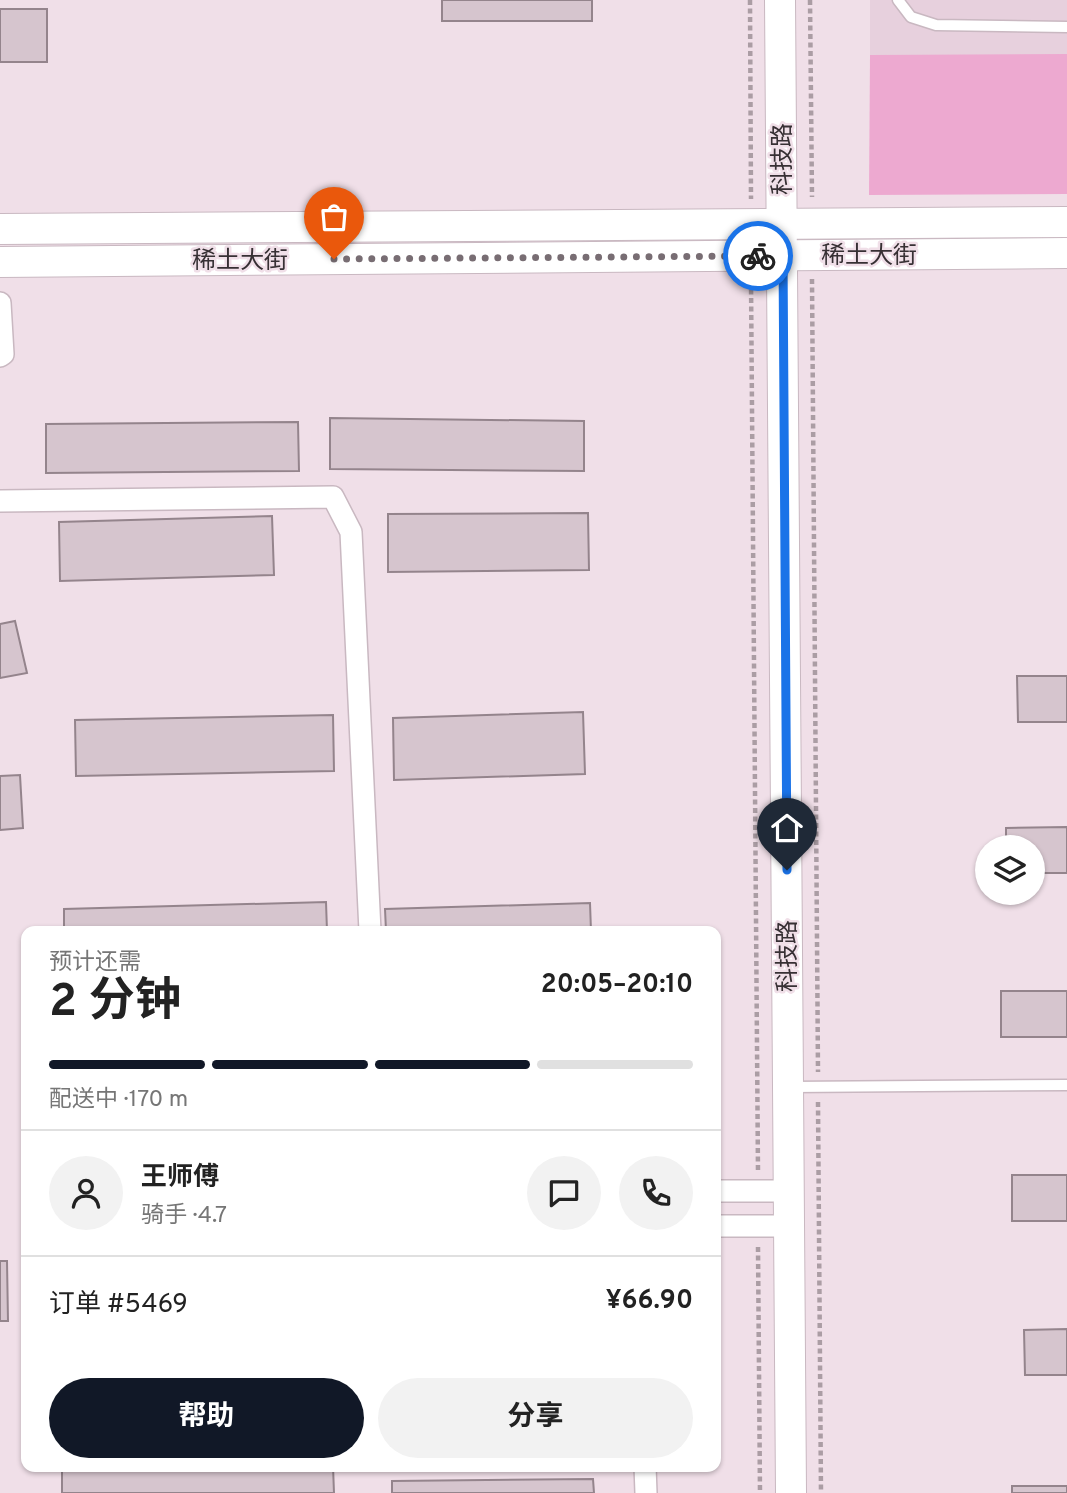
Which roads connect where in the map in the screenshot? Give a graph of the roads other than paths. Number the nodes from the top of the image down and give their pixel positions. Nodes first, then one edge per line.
1 (780, 0) edge
2 (898, 0) edge
3 (1067, 27) edge
4 (1067, 222) edge
5 (782, 223) junction
6 (0, 229) edge
7 (1067, 253) edge
8 (783, 256) junction
9 (0, 262) edge
10 (0, 303) edge
11 (0, 356) edge
12 (0, 501) edge
13 (370, 926) edge
14 (1067, 1085) edge
15 (788, 1087) junction
16 (721, 1191) edge
17 (789, 1191) junction
18 (721, 1226) edge
19 (789, 1226) junction
20 (645, 1472) edge
21 (646, 1493) edge
22 (791, 1493) edge

1 - 5 main road, 科技路
2 - 3 lane
4 - 5 main road, 稀土大街
5 - 6 main road, 稀土大街
5 - 8 main road, 科技路
7 - 8 main road, 稀土大街
8 - 9 main road, 稀土大街
8 - 15 main road, 科技路
10 - 11 street
12 - 13 street
14 - 15 lane
15 - 17 main road, 科技路
16 - 17 street
17 - 19 main road, 科技路
18 - 19 street
19 - 22 main road, 科技路
20 - 21 street

